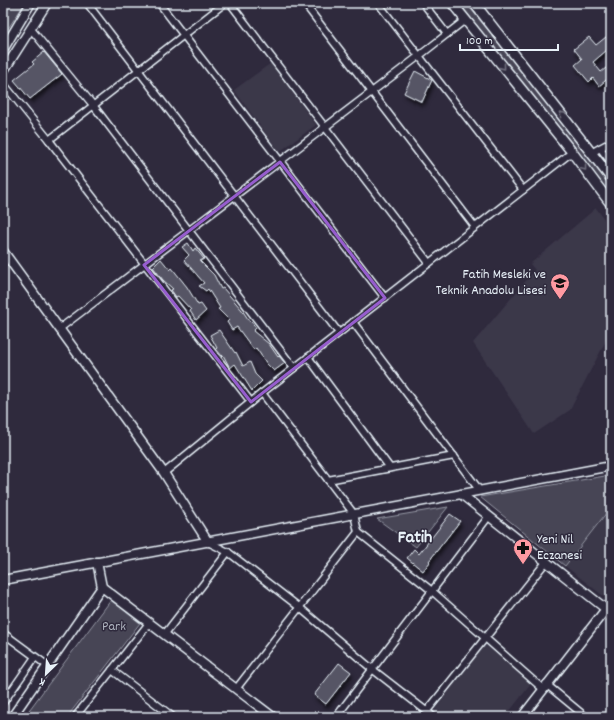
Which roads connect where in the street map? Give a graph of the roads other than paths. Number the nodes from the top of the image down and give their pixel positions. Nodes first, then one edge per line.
1 (31, 3) edge
2 (47, 3) edge
3 (87, 3) edge
4 (159, 3) edge
5 (225, 3) edge
6 (230, 3) edge
7 (304, 3) edge
8 (378, 3) edge
9 (423, 3) edge
10 (452, 3) edge
11 (474, 3) edge
12 (465, 20) junction
13 (31, 29) junction
14 (447, 34) junction
15 (183, 35) junction
16 (3, 50) edge
17 (420, 56) junction
18 (138, 70) junction
19 (3, 72) edge
20 (3, 83) edge
21 (372, 92) junction
22 (93, 105) junction
23 (325, 128) junction
24 (49, 140) junction
25 (611, 142) edge
26 (600, 148) junction
27 (572, 152) junction
28 (591, 152) junction
29 (280, 162) junction
30 (611, 162) edge
31 (611, 178) edge
32 (523, 190) junction
33 (235, 196) junction
34 (611, 204) edge
35 (475, 227) junction
36 (189, 231) junction
37 (3, 251) edge
38 (429, 263) junction
39 (144, 265) junction
40 (385, 298) junction
41 (354, 322) junction
42 (60, 329) junction
43 (339, 333) junction
44 (308, 357) junction
45 (294, 368) junction
46 (262, 393) junction
47 (251, 402) junction
48 (454, 456) junction
49 (611, 466) edge
50 (390, 468) junction
51 (164, 473) junction
52 (328, 480) junction
53 (480, 491) junction
54 (461, 494) junction
55 (354, 514) junction
56 (489, 516) junction
57 (358, 532) junction
58 (208, 542) junction
59 (228, 552) junction
60 (97, 562) junction
61 (546, 562) junction
62 (3, 580) edge
63 (102, 587) junction
64 (432, 592) junction
65 (299, 607) junction
66 (608, 611) edge
67 (149, 623) junction
68 (3, 633) edge
69 (164, 635) junction
70 (485, 638) junction
71 (35, 657) junction
72 (48, 666) junction
73 (372, 669) junction
74 (112, 670) junction
75 (545, 687) junction
76 (236, 689) junction
77 (3, 703) edge
78 (427, 711) junction
79 (12, 717) edge
80 (76, 717) edge
81 (173, 717) edge
82 (273, 717) edge
83 (336, 717) edge
84 (434, 717) edge
85 (522, 717) edge
86 (586, 717) edge

1 - 16 street
2 - 13 street
3 - 18 street
4 - 15 street
5 - 15 street
6 - 23 street
7 - 21 street
8 - 17 street
9 - 14 street
10 - 12 main road
28 -> 11 main road
12 - 14 street
12 -> 27 main road
13 - 19 street
13 - 22 street
14 - 17 street
15 - 18 street
15 - 29 street
17 - 21 street
17 - 32 street
18 - 22 street
18 - 33 street
20 - 24 street
21 - 23 street
21 - 35 street
22 - 24 street
22 - 36 street
23 - 29 street
23 - 38 street
24 - 39 street
25 - 26 street
26 - 28 street
26 - 30 street
27 - 32 street
27 -> 34 main road
28 - 31 main road
29 - 33 street
29 - 40 street
32 - 35 street
33 - 36 street
33 - 43 street
35 - 38 street
36 - 39 street
36 - 45 street
37 - 42 street
38 - 40 street
39 - 42 street
39 - 47 street
40 - 41 street
41 - 43 street
41 - 48 street
42 - 51 street
43 - 44 street
44 - 45 street
44 - 50 street
45 - 46 street
46 - 47 street
46 - 52 street
47 - 51 street
48 - 50 street
48 - 53 street
49 - 53 street
50 - 52 street
51 - 58 street
52 - 55 street
53 - 54 street
54 - 55 street
54 - 56 street
55 - 57 street
55 - 58 street
56 - 61 street
56 - 64 street
57 - 64 street
57 - 65 street
58 - 59 street
58 - 60 street
59 - 65 street
59 - 69 street
60 - 62 street
60 - 63 street
61 - 66 street
61 - 70 street
63 - 67 street
63 - 72 street
64 - 70 street
64 - 73 street
65 - 73 street
65 - 76 street
66 - 75 street
67 - 69 street
67 - 74 street
68 - 71 street
69 - 76 street
70 - 75 street
70 - 78 street
71 - 72 street
71 - 77 street
72 - 79 street
73 - 78 street
73 - 83 street
74 - 80 street
74 - 81 street
75 - 85 street
75 - 86 street
76 - 82 street
78 - 84 street

